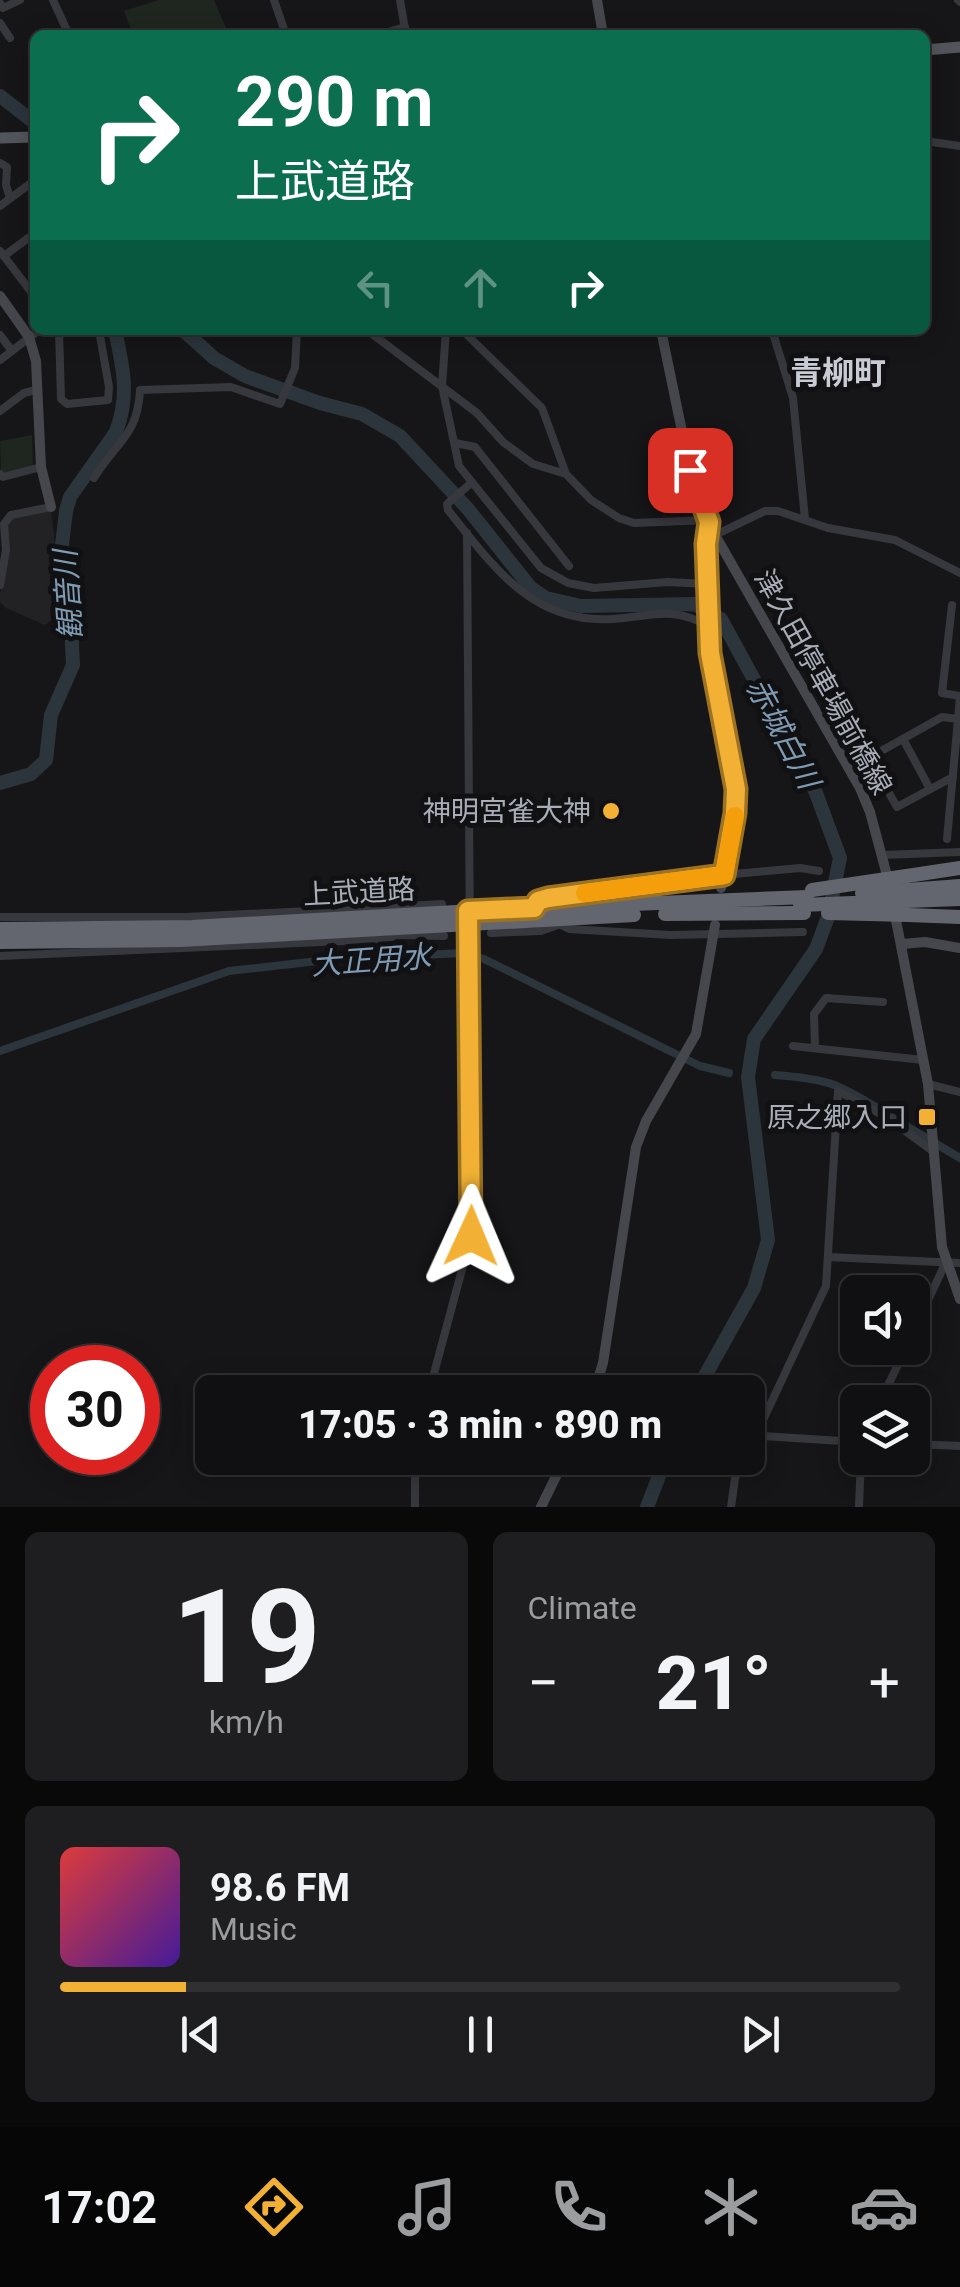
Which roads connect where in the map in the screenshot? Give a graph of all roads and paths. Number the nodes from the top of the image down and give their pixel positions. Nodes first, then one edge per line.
1 (20, 0) edge
2 (53, 0) edge
3 (274, 0) edge
4 (400, 0) edge
5 (597, 0) edge
6 (1, 7) edge
7 (0, 24) edge
8 (67, 30) edge
9 (284, 30) edge
10 (406, 30) edge
11 (602, 30) edge
12 (10, 38) dead end
13 (960, 47) edge
14 (930, 50) edge
15 (30, 137) edge
16 (0, 138) edge
17 (930, 142) edge
18 (960, 146) edge
19 (0, 162) edge
20 (30, 184) edge
21 (10, 198) junction
22 (0, 206) edge
23 (30, 236) edge
24 (2, 254) edge
25 (30, 284) edge
26 (0, 296) edge
27 (30, 330) edge
28 (0, 335) edge
29 (33, 335) edge
30 (34, 335) edge
31 (58, 335) edge
32 (100, 335) edge
33 (296, 335) edge
34 (374, 335) edge
35 (445, 335) edge
36 (459, 335) edge
37 (470, 335) edge
38 (662, 335) edge
39 (774, 335) edge
40 (444, 344) junction
41 (12, 351) junction
42 (0, 360) edge
43 (442, 386) junction
44 (36, 390) junction
45 (0, 411) edge
46 (455, 443) junction
47 (41, 466) junction
48 (0, 474) edge
49 (566, 474) junction
50 (94, 478) dead end
51 (470, 484) junction
52 (51, 508) joint
53 (805, 519) junction
54 (709, 520) junction
55 (467, 534) junction
56 (715, 536) junction
57 (569, 566) dead end
58 (960, 573) edge
59 (0, 585) edge
60 (707, 587) junction
61 (952, 605) dead end
62 (708, 626) junction
63 (958, 719) edge
64 (903, 740) junction
65 (869, 758) junction
66 (849, 769) junction
67 (953, 777) junction
68 (930, 789) junction
69 (947, 839) dead end
70 (960, 852) edge
71 (883, 856) junction
72 (960, 868) edge
73 (820, 870) dead end
74 (724, 875) junction
75 (960, 886) edge
76 (721, 888) dead end
77 (905, 896) junction
78 (960, 899) edge
79 (806, 901) junction
80 (490, 902) dead end
81 (442, 904) dead end
82 (533, 914) junction
83 (960, 916) edge
84 (0, 917) edge
85 (468, 917) junction
86 (379, 918) junction
87 (555, 922) junction
88 (0, 929) edge
89 (714, 930) junction
90 (396, 931) junction
91 (804, 932) dead end
92 (491, 933) dead end
93 (444, 936) dead end
94 (902, 944) junction
95 (960, 948) edge
96 (1, 950) edge
97 (883, 1002) dead end
98 (793, 1046) dead end
99 (815, 1048) junction
100 (923, 1060) junction
101 (928, 1084) junction
102 (960, 1092) edge
103 (933, 1146) junction
104 (828, 1257) junction
105 (946, 1262) junction
106 (960, 1263) edge
107 (930, 1296) edge
108 (960, 1299) edge
109 (434, 1375) edge
110 (599, 1375) edge
111 (765, 1408) edge
112 (765, 1437) edge
113 (840, 1441) edge
114 (930, 1445) edge
115 (960, 1446) edge
116 (416, 1475) edge
117 (557, 1475) edge
118 (736, 1475) edge
119 (860, 1475) edge
120 (415, 1507) edge
121 (541, 1507) edge
122 (731, 1507) edge
123 (859, 1507) edge

1 - 6 street
2 - 8 street
3 - 9 street
4 - 10 street
5 - 11 street
7 - 12 street
13 - 14 main road
15 - 16 main road
17 - 18 street
19 - 21 street
20 - 21 street
21 - 22 street
23 - 24 street
24 - 25 street
26 - 27 street
28 - 41 street
29 - 41 street
30 - 44 street
31 - 32 street
33 - 50 street
34 - 43 street
35 - 40 street
36 - 40 street
37 - 49 street
38 - 54 street, 津久田停車場前橋線
39 - 53 street
40 - 43 street
41 - 42 street
43 - 46 street
43 - 49 street
44 - 45 street
44 - 47 street
46 - 51 street
46 - 57 street
47 - 48 street
47 - 52 street
49 - 54 street
51 - 55 street
51 - 60 street
52 - 59 street
53 - 56 street
53 - 58 street
54 - 56 street, 津久田停車場前橋線
54 - 60 street
55 - 62 street
55 - 85 street
56 - 66 street, 津久田停車場前橋線
60 - 62 street
61 - 63 street
62 - 74 street
63 - 64 street
63 - 67 street
64 - 65 street
64 - 68 street
65 - 66 street
65 - 68 street
66 - 71 street, 津久田停車場前橋線
67 - 68 street
67 - 69 street
70 - 71 street
71 - 94 street, 津久田停車場前橋線
72 - 77 highway
73 - 74 street
74 - 76 street
74 - 82 street
75 - 77 highway, 上武道路
77 - 78 highway, 上武道路
77 - 79 highway, 上武道路, bridge
77 - 79 highway, bridge
77 - 83 highway
79 - 82 highway, 上武道路
79 - 87 highway, 上武道路
80 - 82 street
81 - 86 street
82 - 85 highway, 上武道路
82 - 87 highway, 上武道路
84 - 86 street
85 - 86 highway, 上武道路
85 - 90 highway, 上武道路
85 - 109 street
86 - 88 highway, 上武道路
86 - 90 highway, 上武道路
86 - 96 highway, 上武道路
87 - 89 street
87 - 92 street
89 - 91 street
89 - 110 street
90 - 93 street
90 - 96 street
94 - 95 street
94 - 100 street, 津久田停車場前橋線
97 - 99 street
98 - 99 street
99 - 100 street
100 - 101 street, 津久田停車場前橋線
101 - 102 street
101 - 103 street, 津久田停車場前橋線
103 - 104 street
103 - 105 street, 津久田停車場前橋線
104 - 105 street
104 - 111 street
105 - 106 street
105 - 107 street
105 - 108 street, 津久田停車場前橋線
112 - 113 street
114 - 115 street
116 - 120 street
117 - 121 street
118 - 122 street
119 - 123 street

